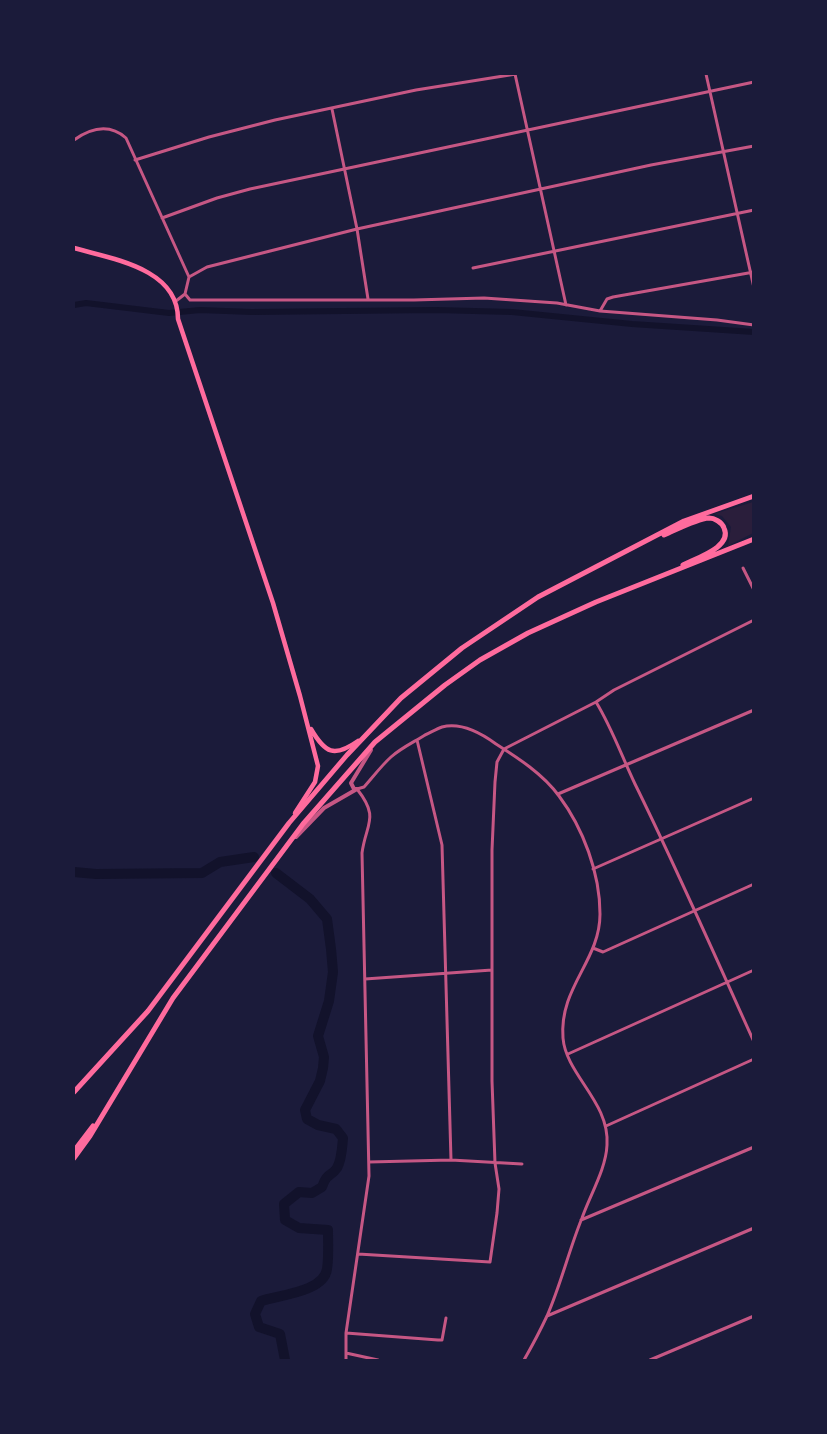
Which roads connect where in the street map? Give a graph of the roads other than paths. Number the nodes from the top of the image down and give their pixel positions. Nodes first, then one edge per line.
1 (515, 74) edge
2 (706, 74) edge
3 (753, 82) edge
4 (710, 90) junction
5 (332, 109) junction
6 (528, 131) junction
7 (74, 140) edge
8 (753, 146) edge
9 (724, 152) junction
10 (135, 160) junction
11 (345, 170) junction
12 (540, 190) junction
13 (753, 210) edge
14 (737, 214) junction
15 (162, 218) junction
16 (357, 229) junction
17 (74, 248) edge
18 (553, 250) junction
19 (473, 268) dead end
20 (752, 273) edge
21 (189, 277) junction
22 (753, 288) edge
23 (184, 294) junction
24 (368, 299) junction
25 (176, 301) junction
26 (566, 305) junction
27 (600, 311) junction
28 (753, 325) edge
29 (753, 496) edge
30 (753, 538) edge
31 (636, 545) junction
32 (743, 568) dead end
33 (646, 583) junction
34 (753, 590) edge
35 (753, 620) edge
36 (596, 702) junction
37 (753, 710) edge
38 (308, 724) junction
39 (368, 733) junction
40 (417, 740) junction
41 (375, 741) junction
42 (504, 749) junction
43 (626, 765) junction
44 (357, 789) junction
45 (558, 795) junction
46 (753, 798) edge
47 (289, 823) junction
48 (662, 838) junction
49 (287, 846) junction
50 (593, 869) junction
51 (753, 885) edge
52 (694, 911) junction
53 (592, 948) junction
54 (492, 970) junction
55 (753, 970) edge
56 (445, 975) junction
57 (365, 979) junction
58 (727, 982) junction
59 (753, 1042) edge
60 (568, 1054) junction
61 (753, 1059) edge
62 (74, 1092) edge
63 (102, 1114) junction
64 (606, 1126) junction
65 (753, 1147) edge
66 (74, 1151) edge
67 (74, 1158) edge
68 (451, 1160) junction
69 (369, 1162) junction
70 (495, 1162) junction
71 (522, 1164) dead end
72 (580, 1221) junction
73 (753, 1228) edge
74 (358, 1254) junction
75 (547, 1316) junction
76 (753, 1316) edge
77 (446, 1318) dead end
78 (346, 1333) junction
79 (346, 1353) junction
80 (346, 1360) edge
81 (378, 1360) edge
82 (524, 1360) edge
83 (650, 1360) edge

1 - 5 street
1 - 6 street
2 - 4 street
3 - 4 street
4 - 6 street
4 - 9 street
5 - 10 street
5 - 11 street
6 - 11 street
6 - 12 street
7 - 10 street
8 - 9 street
9 - 12 street
9 - 14 street
10 - 15 street
11 - 15 street
11 - 16 street
12 - 16 street
12 - 18 street
13 - 14 street
14 - 18 street
14 - 20 street
15 - 21 street
16 - 21 street
16 - 24 street
17 - 25 main road
18 - 19 street
18 - 26 street
20 - 22 street
20 - 27 street
21 - 23 street
23 - 24 street
23 - 25 street
24 - 26 street
25 - 38 main road
26 - 27 street
27 - 28 street
29 - 31 highway
30 - 33 highway
31 - 33 highway
31 - 39 highway
32 - 34 street
33 - 41 highway
35 - 36 street
36 - 42 street
36 - 43 street
37 - 43 street
38 - 39 main road
38 - 47 main road
39 - 47 highway
40 - 42 street
40 - 44 street
40 - 56 street
41 - 44 street
41 - 49 highway
42 - 45 street
42 - 54 street
43 - 45 street
43 - 48 street
44 - 49 street
44 - 57 street
45 - 50 street
46 - 48 street
47 - 62 highway
48 - 50 street
48 - 52 street
49 - 63 highway
50 - 53 street
51 - 52 street
52 - 53 street
52 - 58 street
53 - 60 street
54 - 56 street
54 - 70 street
55 - 58 street
56 - 57 street
56 - 68 street
57 - 69 street
58 - 59 street
58 - 60 street
60 - 64 street
61 - 64 street
63 - 66 highway
63 - 67 highway
64 - 72 street
65 - 72 street
68 - 69 street
68 - 70 street
69 - 74 street
70 - 71 street
70 - 74 street
72 - 75 street
73 - 75 street
74 - 78 street
75 - 82 street
76 - 83 street
77 - 78 street
78 - 79 street
79 - 80 street
79 - 81 street

